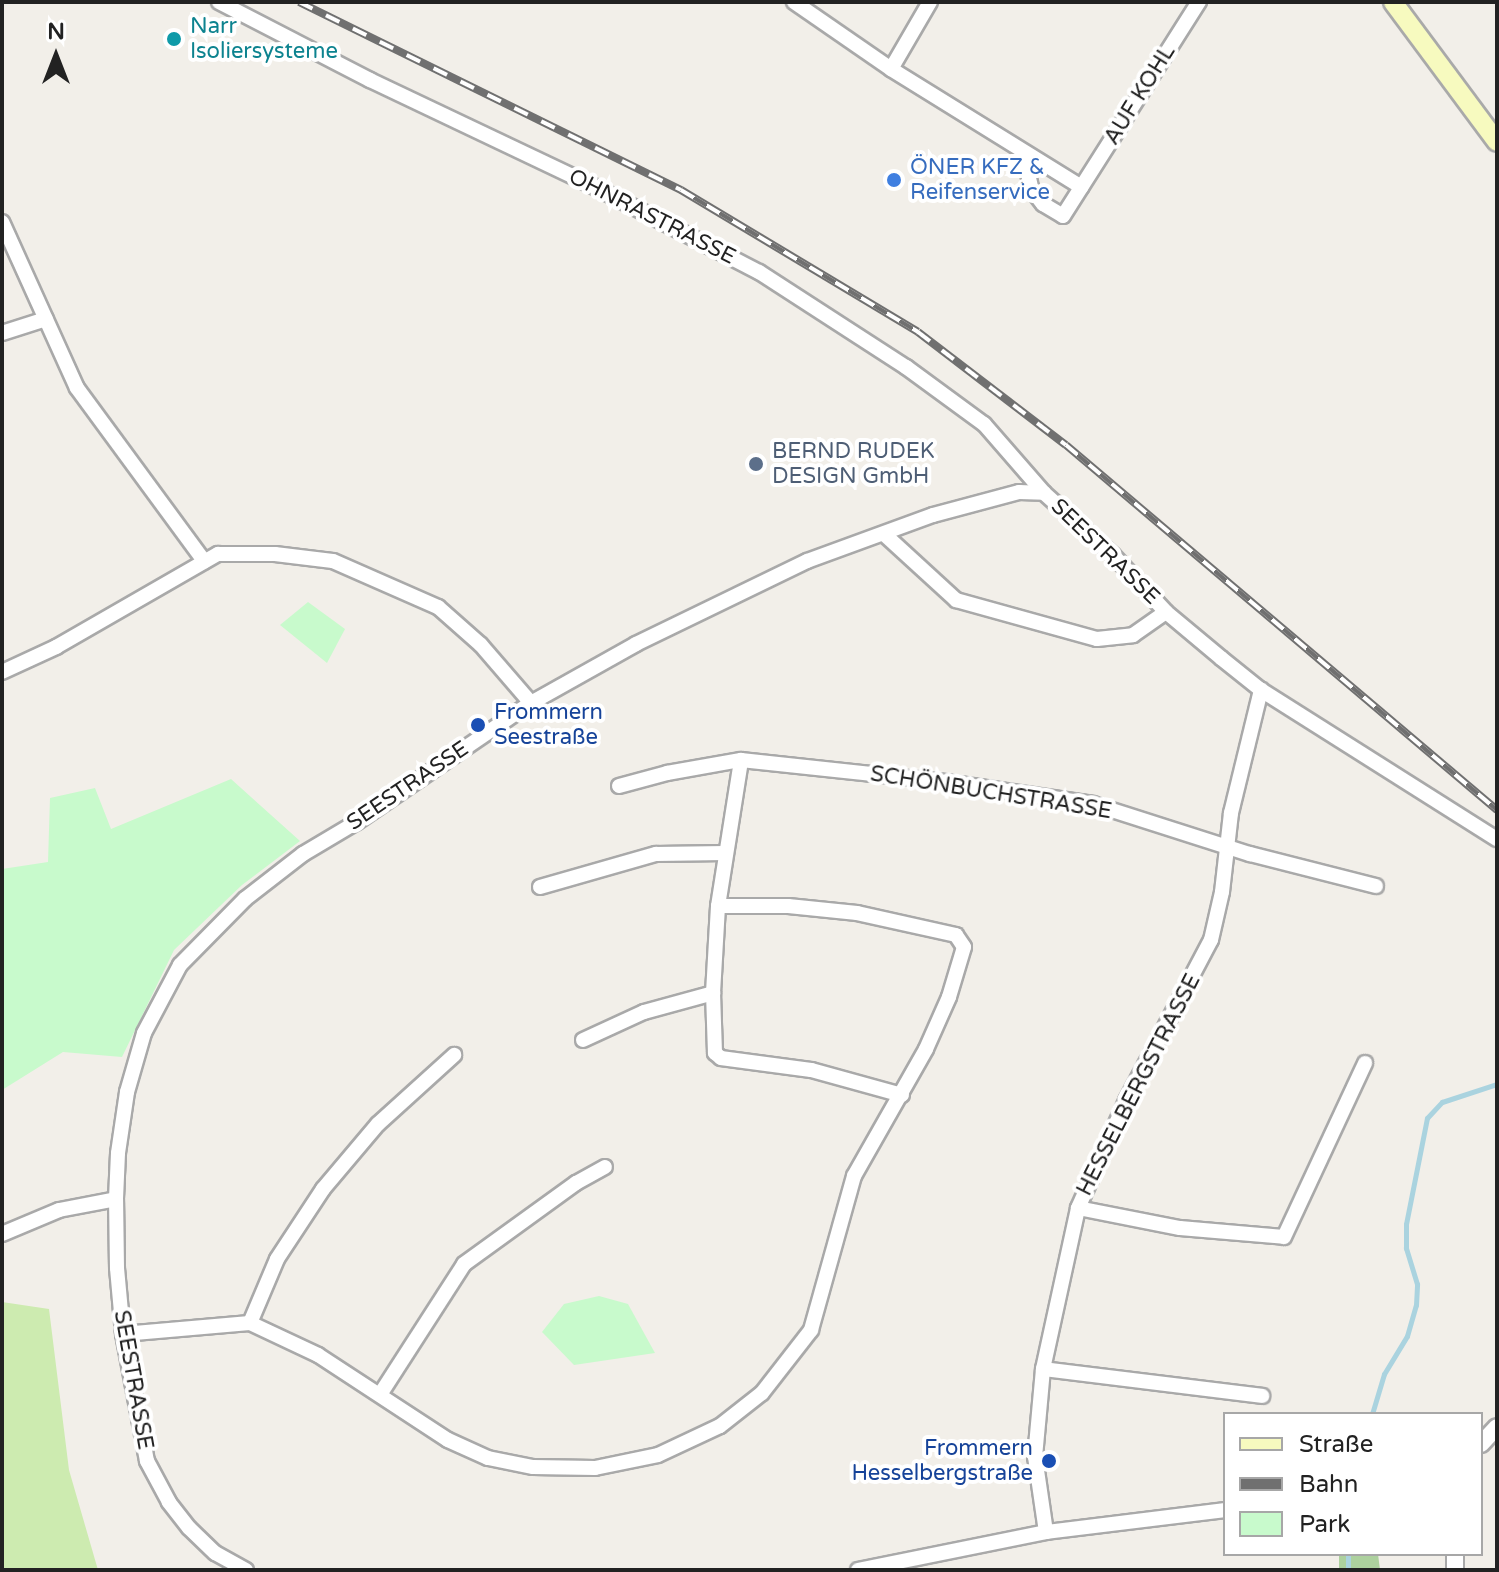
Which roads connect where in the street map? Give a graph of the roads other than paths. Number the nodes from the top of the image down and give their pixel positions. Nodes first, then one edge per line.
1 (219, 2) edge
2 (794, 2) edge
3 (930, 2) edge
4 (1199, 2) edge
5 (1393, 2) edge
6 (891, 69) junction
7 (1497, 142) edge
8 (1023, 152) junction
9 (1081, 187) junction
10 (2, 222) edge
11 (46, 319) junction
12 (2, 333) edge
13 (1044, 493) junction
14 (884, 534) junction
15 (204, 561) junction
16 (1166, 612) junction
17 (2, 672) edge
18 (1261, 690) junction
19 (531, 703) junction
20 (741, 760) junction
21 (619, 786) dead end
22 (1497, 839) edge
23 (1228, 844) junction
24 (725, 853) junction
25 (1376, 886) dead end
26 (540, 887) dead end
27 (718, 906) junction
28 (713, 993) junction
29 (583, 1040) dead end
30 (454, 1055) dead end
31 (1365, 1063) dead end
32 (902, 1095) junction
33 (605, 1167) dead end
34 (116, 1199) junction
35 (1078, 1208) junction
36 (2, 1234) edge
37 (250, 1323) junction
38 (123, 1334) junction
39 (1043, 1369) junction
40 (381, 1393) junction
41 (1262, 1396) dead end
42 (1497, 1427) edge
43 (1483, 1442) edge
44 (1223, 1510) edge
45 (1046, 1532) junction
46 (246, 1570) edge
47 (858, 1570) edge

1 - 13 street, OHNRASTRASSE
2 - 6 street
3 - 6 street
4 - 9 street, AUF KOHL
5 - 7 main road
6 - 8 street
8 - 9 street
8 - 9 street, AUF KOHL
10 - 11 street
11 - 12 street
11 - 15 street
13 - 14 street, SEESTRASSE
13 - 16 street, SEESTRASSE
14 - 16 street
14 - 19 street, SEESTRASSE
15 - 17 street
15 - 19 street
16 - 18 street, SEESTRASSE
18 - 22 street, SEESTRASSE
18 - 23 street, HESSELBERGSTRASSE
19 - 34 street, SEESTRASSE
20 - 21 street, SCHÖNBUCHSTRASSE
20 - 23 street, SCHÖNBUCHSTRASSE
20 - 24 street
23 - 25 street, SCHÖNBUCHSTRASSE
23 - 35 street, HESSELBERGSTRASSE
24 - 26 street
24 - 27 street
27 - 28 street
27 - 32 street
28 - 29 street
28 - 32 street
30 - 37 street
31 - 35 street
32 - 40 street
33 - 40 street
34 - 36 street
34 - 38 street, SEESTRASSE
35 - 39 street, HESSELBERGSTRASSE
37 - 38 street
37 - 40 street
38 - 46 street, SEESTRASSE
39 - 41 street
39 - 45 street, HESSELBERGSTRASSE
42 - 43 street
44 - 45 street
45 - 47 street

